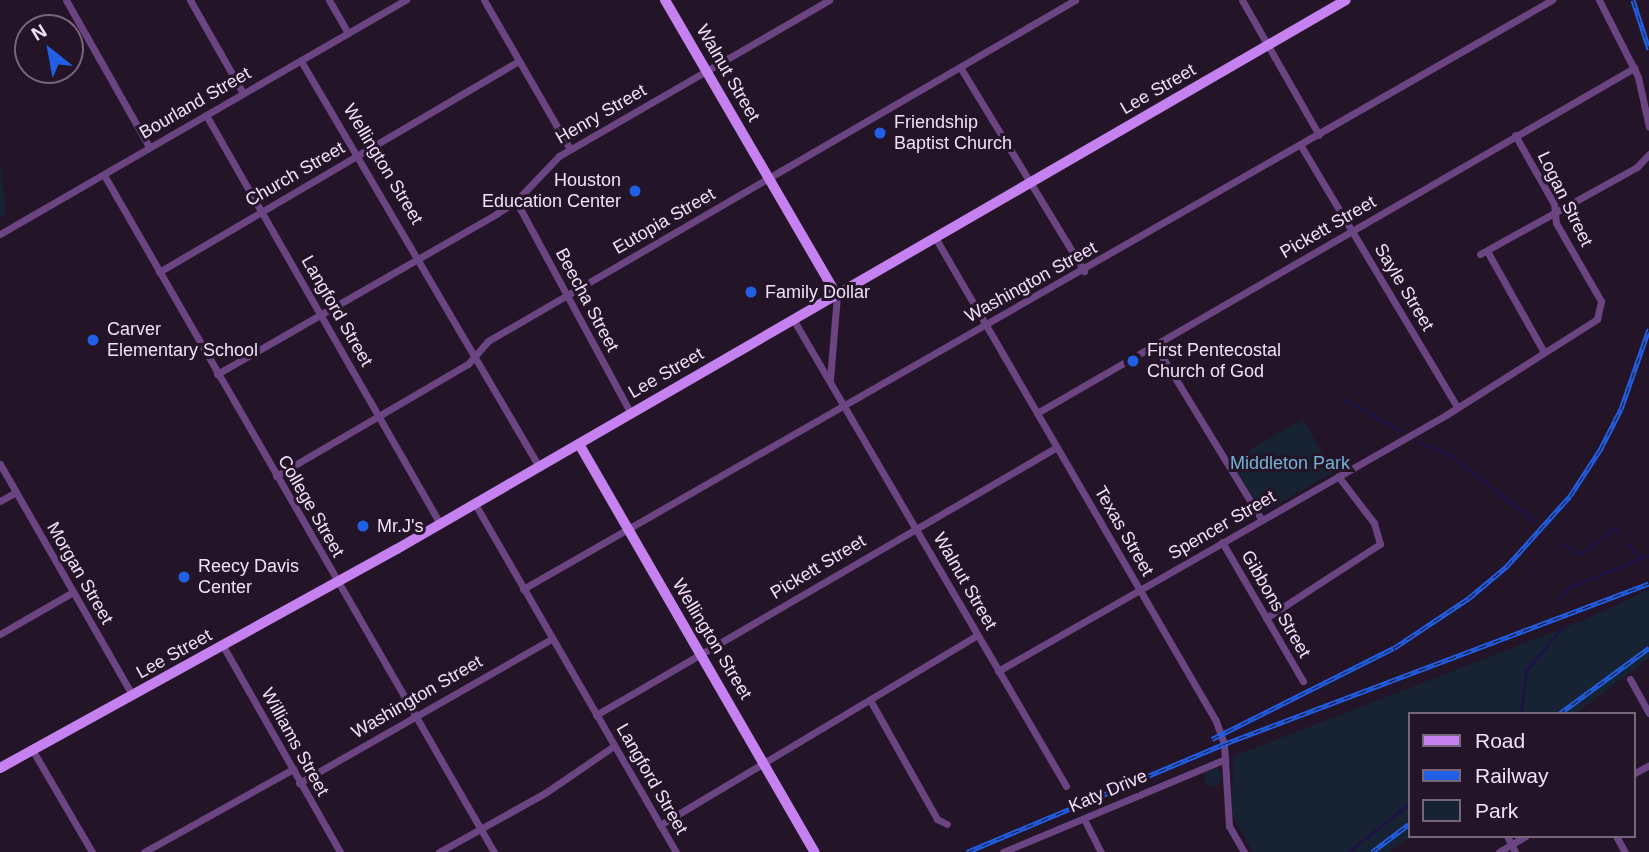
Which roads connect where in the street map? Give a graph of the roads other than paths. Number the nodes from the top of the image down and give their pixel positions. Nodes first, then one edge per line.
1 (66, 0) edge
2 (190, 0) edge
3 (329, 0) edge
4 (406, 0) edge
5 (484, 0) edge
6 (665, 0) edge
7 (829, 0) edge
8 (1075, 0) edge
9 (1242, 0) edge
10 (1346, 0) edge
11 (1552, 0) edge
12 (1599, 0) edge
13 (348, 33) junction
14 (1268, 45) junction
15 (300, 61) junction
16 (519, 61) junction
17 (960, 68) junction
18 (1634, 68) junction
19 (707, 72) junction
20 (243, 93) junction
21 (206, 115) junction
22 (1649, 127) edge
23 (1320, 135) junction
24 (1515, 135) junction
25 (1301, 146) junction
26 (149, 147) junction
27 (570, 149) junction
28 (1649, 154) edge
29 (358, 155) junction
30 (104, 174) junction
31 (768, 178) junction
32 (1030, 184) junction
33 (516, 201) junction
34 (262, 211) junction
35 (1555, 213) junction
36 (1352, 231) junction
37 (0, 234) edge
38 (936, 239) junction
39 (419, 258) junction
40 (1084, 271) junction
41 (159, 272) junction
42 (568, 295) junction
43 (837, 295) junction
44 (1601, 314) joint
45 (321, 315) junction
46 (793, 319) junction
47 (987, 325) junction
48 (1154, 345) junction
49 (1544, 352) junction
50 (474, 353) junction
51 (218, 374) junction
52 (836, 392) junction
53 (845, 406) junction
54 (1458, 408) junction
55 (1037, 413) junction
56 (631, 414) junction
57 (378, 417) junction
58 (579, 444) junction
59 (1057, 447) junction
60 (0, 464) edge
61 (540, 467) junction
62 (276, 476) junction
63 (1338, 476) junction
64 (16, 492) junction
65 (0, 501) edge
66 (475, 504) junction
67 (1262, 520) junction
68 (440, 524) junction
69 (915, 528) junction
70 (627, 530) junction
71 (1222, 542) junction
72 (336, 583) junction
73 (523, 589) junction
74 (1141, 590) junction
75 (73, 592) junction
76 (1266, 618) junction
77 (0, 634) edge
78 (977, 635) junction
79 (551, 639) junction
80 (223, 646) junction
81 (701, 655) junction
82 (998, 671) junction
83 (1630, 679) dead end
84 (1303, 681) dead end
85 (134, 697) junction
86 (870, 701) junction
87 (1649, 713) edge
88 (596, 715) junction
89 (414, 717) junction
90 (614, 746) junction
91 (33, 751) junction
92 (1225, 759) junction
93 (764, 761) junction
94 (0, 768) edge
95 (292, 769) junction
96 (299, 783) junction
97 (1066, 786) dead end
98 (1084, 819) junction
99 (947, 824) dead end
100 (660, 825) junction
101 (480, 828) junction
102 (1513, 848) edge
103 (1241, 851) edge
104 (92, 852) edge
105 (144, 852) edge
106 (340, 852) edge
107 (439, 852) edge
108 (495, 852) edge
109 (676, 852) edge
110 (815, 852) edge
111 (1003, 852) edge
112 (1101, 852) edge
113 (1499, 852) edge

1 - 26 street
2 - 20 street
3 - 13 street
4 - 13 street, Bourland Street
5 - 16 street
6 - 19 main road, Walnut Street
7 - 19 street, Henry Street
8 - 17 street, Eutopia Street
9 - 14 street
10 - 14 main road, Lee Street
11 - 23 street, Washington Street
12 - 18 street
13 - 15 street, Bourland Street
14 - 23 street
14 - 32 main road, Lee Street
15 - 20 street, Bourland Street
15 - 29 street, Wellington Street
16 - 27 street
16 - 29 street, Church Street
17 - 31 street, Eutopia Street
17 - 32 street
18 - 22 street
18 - 24 street, Pickett Street
19 - 27 street, Henry Street
19 - 31 main road, Walnut Street
20 - 21 street, Bourland Street
21 - 26 street, Bourland Street
21 - 34 street, Langford Street
23 - 25 street, Washington Street
24 - 35 street, Logan Street
24 - 36 street, Pickett Street
25 - 36 street, Sayle Street
25 - 40 street, Washington Street
26 - 30 street, Bourland Street
27 - 33 street, Henry Street
28 - 35 street
29 - 34 street, Church Street
29 - 39 street, Wellington Street
30 - 37 street, Bourland Street
30 - 41 street, College Street
31 - 42 street, Eutopia Street
31 - 43 main road, Walnut Street
32 - 38 main road, Lee Street
32 - 40 street
33 - 39 street, Henry Street
33 - 42 street, Beecha Street
34 - 41 street, Church Street
34 - 45 street, Langford Street
35 - 44 street, Logan Street
35 - 49 street
36 - 48 street, Pickett Street
36 - 54 street, Sayle Street
38 - 43 main road, Lee Street
38 - 47 street, Texas Street
39 - 45 street, Henry Street
39 - 50 street, Wellington Street
40 - 47 street, Washington Street
41 - 51 street, College Street
42 - 50 street, Eutopia Street
42 - 56 street, Beecha Street
43 - 46 main road, Lee Street
43 - 52 street, Walnut Street
44 - 49 street, Spencer Street
45 - 51 street, Henry Street
45 - 57 street, Langford Street
46 - 52 street, Walnut Street
46 - 56 main road, Lee Street
47 - 53 street, Washington Street
47 - 55 street, Texas Street
48 - 55 street, Pickett Street
48 - 67 street
49 - 54 street, Spencer Street
50 - 57 street, Eutopia Street
50 - 61 street, Wellington Street
51 - 62 street, College Street
52 - 53 street, Walnut Street
53 - 69 street, Walnut Street
53 - 70 street, Washington Street
54 - 63 street, Spencer Street
55 - 59 street, Texas Street
56 - 58 main road, Lee Street
57 - 62 street, Eutopia Street
57 - 68 street, Langford Street
58 - 61 main road, Lee Street
58 - 70 main road, Wellington Street
59 - 69 street, Pickett Street
59 - 74 street, Texas Street
60 - 64 street, Morgan Street
61 - 66 main road, Lee Street
62 - 72 street, College Street
63 - 67 street, Spencer Street
63 - 76 street
64 - 65 street
64 - 75 street, Morgan Street
66 - 68 main road, Lee Street
66 - 73 street, Langford Street
67 - 71 street, Spencer Street
68 - 72 main road, Lee Street
69 - 78 street, Walnut Street
69 - 81 street, Pickett Street
70 - 73 street, Washington Street
70 - 81 main road, Wellington Street
71 - 74 street, Spencer Street
71 - 76 street, Gibbons Street
72 - 80 main road, Lee Street
72 - 89 street, College Street
73 - 79 street, Langford Street
74 - 82 street, Spencer Street
74 - 92 street, Texas Street
75 - 77 street
75 - 85 street, Morgan Street
76 - 84 street, Gibbons Street
78 - 82 street, Walnut Street
78 - 86 street
79 - 88 street, Langford Street
79 - 89 street, Washington Street
80 - 85 main road, Lee Street
80 - 95 street, Williams Street
81 - 88 street, Pickett Street
81 - 93 main road, Wellington Street
82 - 97 street, Walnut Street
83 - 87 street
85 - 91 main road, Lee Street
86 - 93 street
86 - 99 street
88 - 90 street, Langford Street
89 - 96 street, Washington Street
89 - 101 street, College Street
90 - 100 street, Langford Street
90 - 101 street
91 - 94 main road, Lee Street
91 - 104 street
92 - 98 street, Katy Drive
92 - 103 street, Texas Street
93 - 100 street
93 - 110 main road, Wellington Street
95 - 96 street, Williams Street
95 - 105 street
96 - 106 street, Williams Street
98 - 111 street, Katy Drive
98 - 112 street
100 - 109 street, Langford Street
101 - 107 street
101 - 108 street, College Street
102 - 113 street

